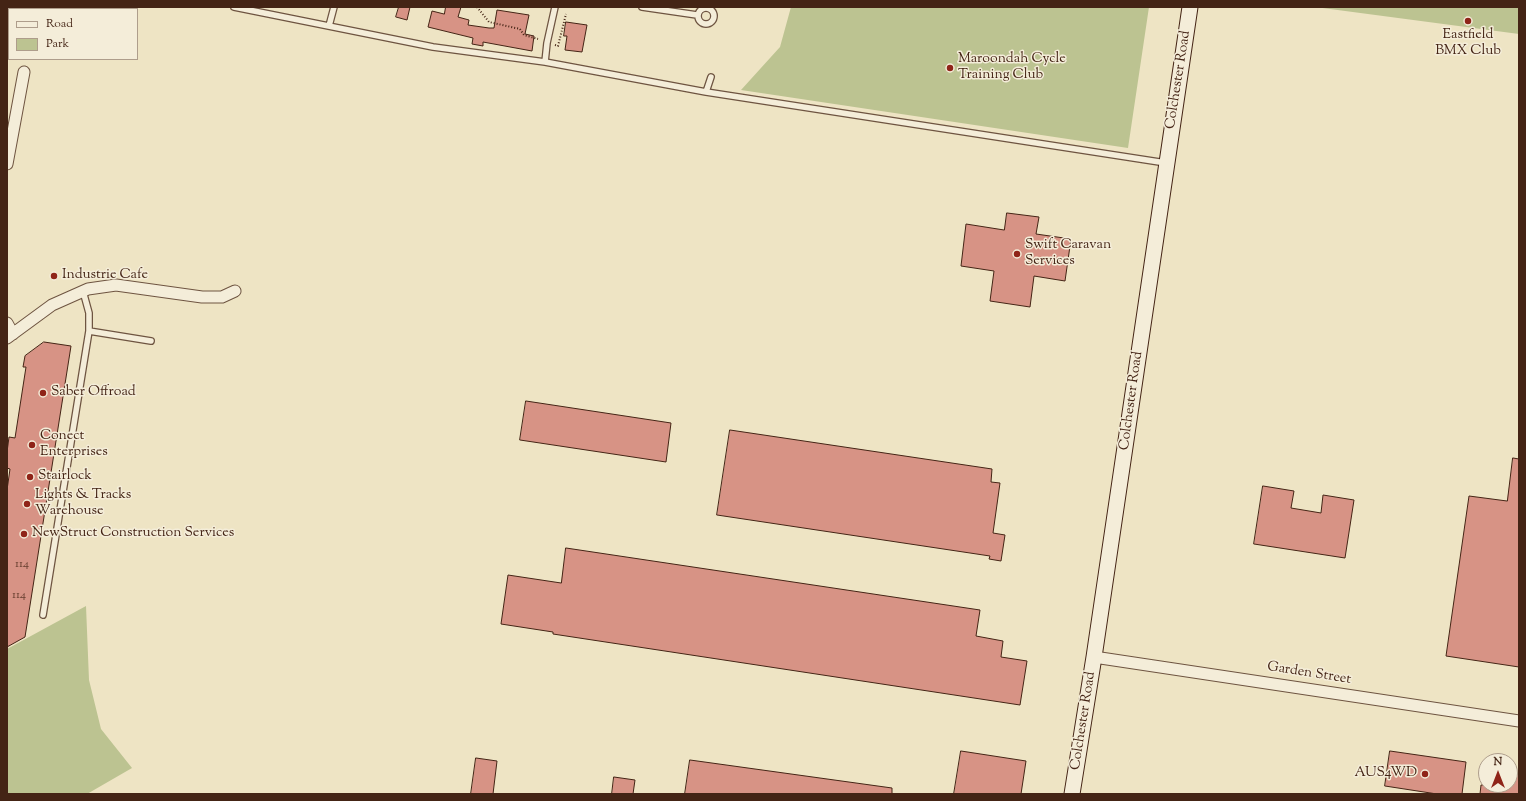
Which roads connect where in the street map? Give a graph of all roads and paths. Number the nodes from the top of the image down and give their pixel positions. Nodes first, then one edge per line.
1 (234, 7) edge
2 (334, 7) edge
3 (477, 7) edge
4 (554, 7) edge
5 (642, 7) edge
6 (1190, 7) edge
7 (709, 8) edge
8 (566, 14) dead end
9 (697, 15) junction
10 (329, 26) junction
11 (538, 39) dead end
12 (554, 50) dead end
13 (545, 62) junction
14 (24, 72) dead end
15 (711, 77) dead end
16 (706, 92) junction
17 (1166, 163) junction
18 (7, 164) edge
19 (83, 291) junction
20 (235, 291) dead end
21 (7, 323) edge
22 (89, 331) junction
23 (10, 336) edge
24 (151, 341) dead end
25 (43, 615) dead end
26 (1094, 657) junction
27 (1519, 721) edge
28 (1072, 794) edge

1 - 10 lane
2 - 10 lane
3 - 11 path
4 - 13 lane
5 - 9 lane
6 - 17 main road, Colchester Road
7 - 9 lane
7 - 9 lane
8 - 12 path
10 - 13 lane
13 - 16 lane
14 - 18 street
15 - 16 lane
16 - 17 lane
17 - 26 main road, Colchester Road
19 - 20 street
19 - 22 lane
19 - 23 street
21 - 23 street
22 - 24 lane
22 - 25 lane
26 - 27 street, Garden Street
26 - 28 main road, Colchester Road

